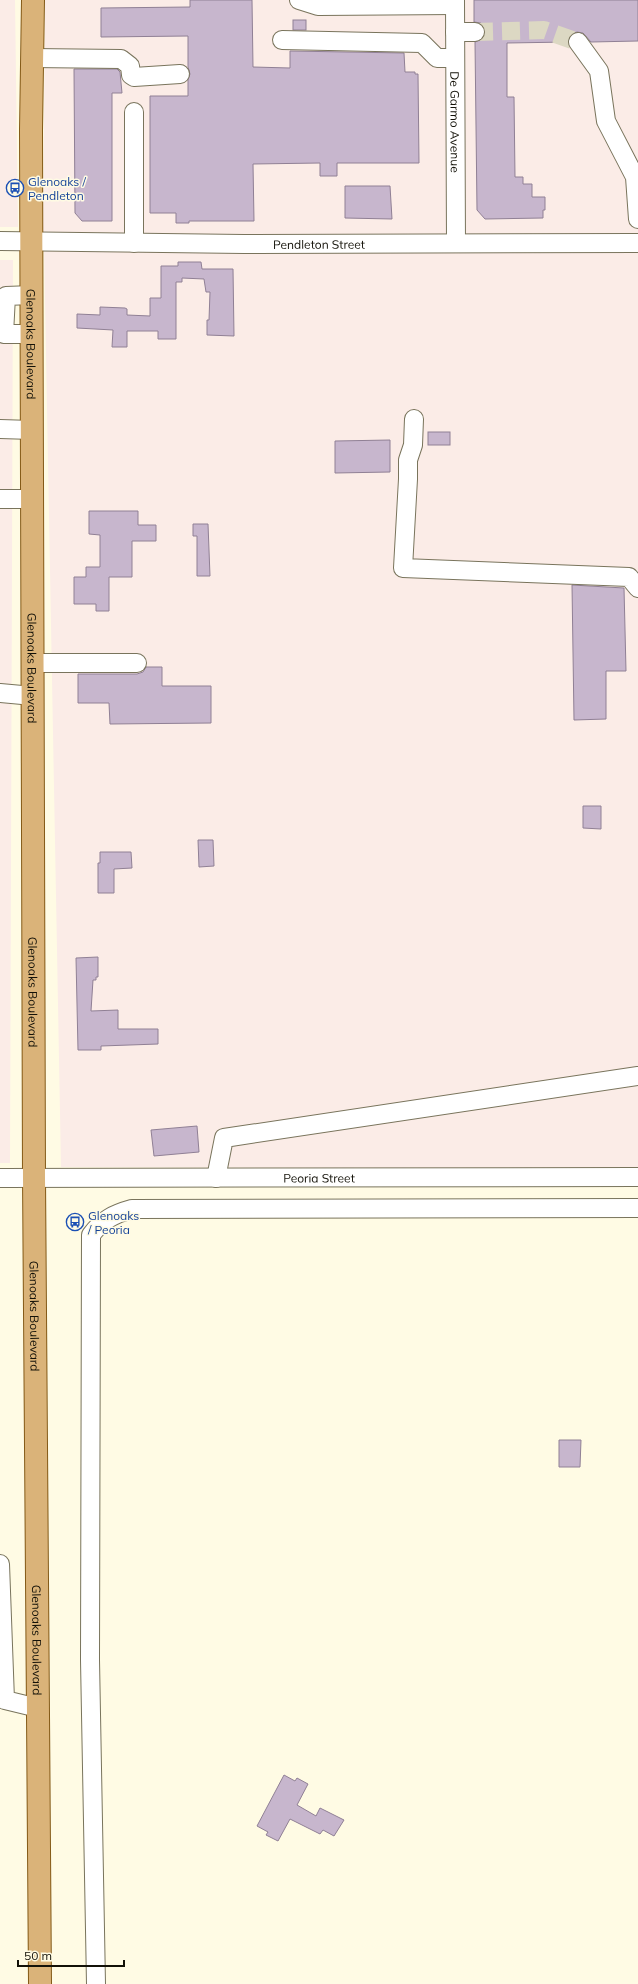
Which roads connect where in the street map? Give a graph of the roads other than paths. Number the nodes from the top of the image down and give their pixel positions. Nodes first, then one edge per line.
1 (33, 0) edge
2 (299, 0) edge
3 (455, 2) edge
4 (455, 32) junction
5 (475, 32) tunnel mouth
6 (282, 40) dead end
7 (578, 42) tunnel mouth
8 (32, 58) junction
9 (455, 58) junction
10 (180, 74) dead end
11 (134, 112) dead end
12 (637, 176) edge
13 (638, 219) edge
14 (32, 241) junction
15 (0, 242) edge
16 (134, 242) junction
17 (456, 243) junction
18 (638, 243) edge
19 (32, 295) junction
20 (32, 334) junction
21 (2, 340) edge
22 (414, 419) dead end
23 (0, 429) edge
24 (32, 430) junction
25 (0, 499) edge
26 (32, 499) junction
27 (638, 588) edge
28 (33, 663) junction
29 (137, 663) dead end
30 (0, 693) edge
31 (33, 696) junction
32 (638, 1076) edge
33 (638, 1177) edge
34 (0, 1178) edge
35 (34, 1178) junction
36 (216, 1178) junction
37 (638, 1208) edge
38 (0, 1564) edge
39 (38, 1708) junction
40 (40, 1984) edge
41 (96, 1984) edge

1 - 8 main road, Glenoaks Boulevard
2 - 3 street
3 - 4 street, De Garmo Avenue
4 - 5 street
4 - 9 street, De Garmo Avenue
6 - 9 street
7 - 12 street
8 - 10 street
8 - 14 main road, Glenoaks Boulevard
9 - 17 street, De Garmo Avenue
11 - 16 street
12 - 13 street
14 - 15 street, Pendleton Street
14 - 16 street, Pendleton Street
14 - 19 main road, Glenoaks Boulevard
16 - 17 street, Pendleton Street
17 - 18 street, Pendleton Street
19 - 20 main road, Glenoaks Boulevard
19 - 21 street
20 - 21 street
20 - 24 main road, Glenoaks Boulevard
22 - 27 street
23 - 24 street
24 - 26 main road, Glenoaks Boulevard
25 - 26 street
26 - 28 main road, Glenoaks Boulevard
28 - 29 street
28 - 31 main road, Glenoaks Boulevard
30 - 31 street
31 - 35 main road, Glenoaks Boulevard
32 - 36 street
33 - 36 street, Peoria Street
34 - 35 street, Peoria Street
35 - 36 street, Peoria Street
35 - 39 main road, Glenoaks Boulevard
37 - 41 street
38 - 39 street
39 - 40 main road, Glenoaks Boulevard

